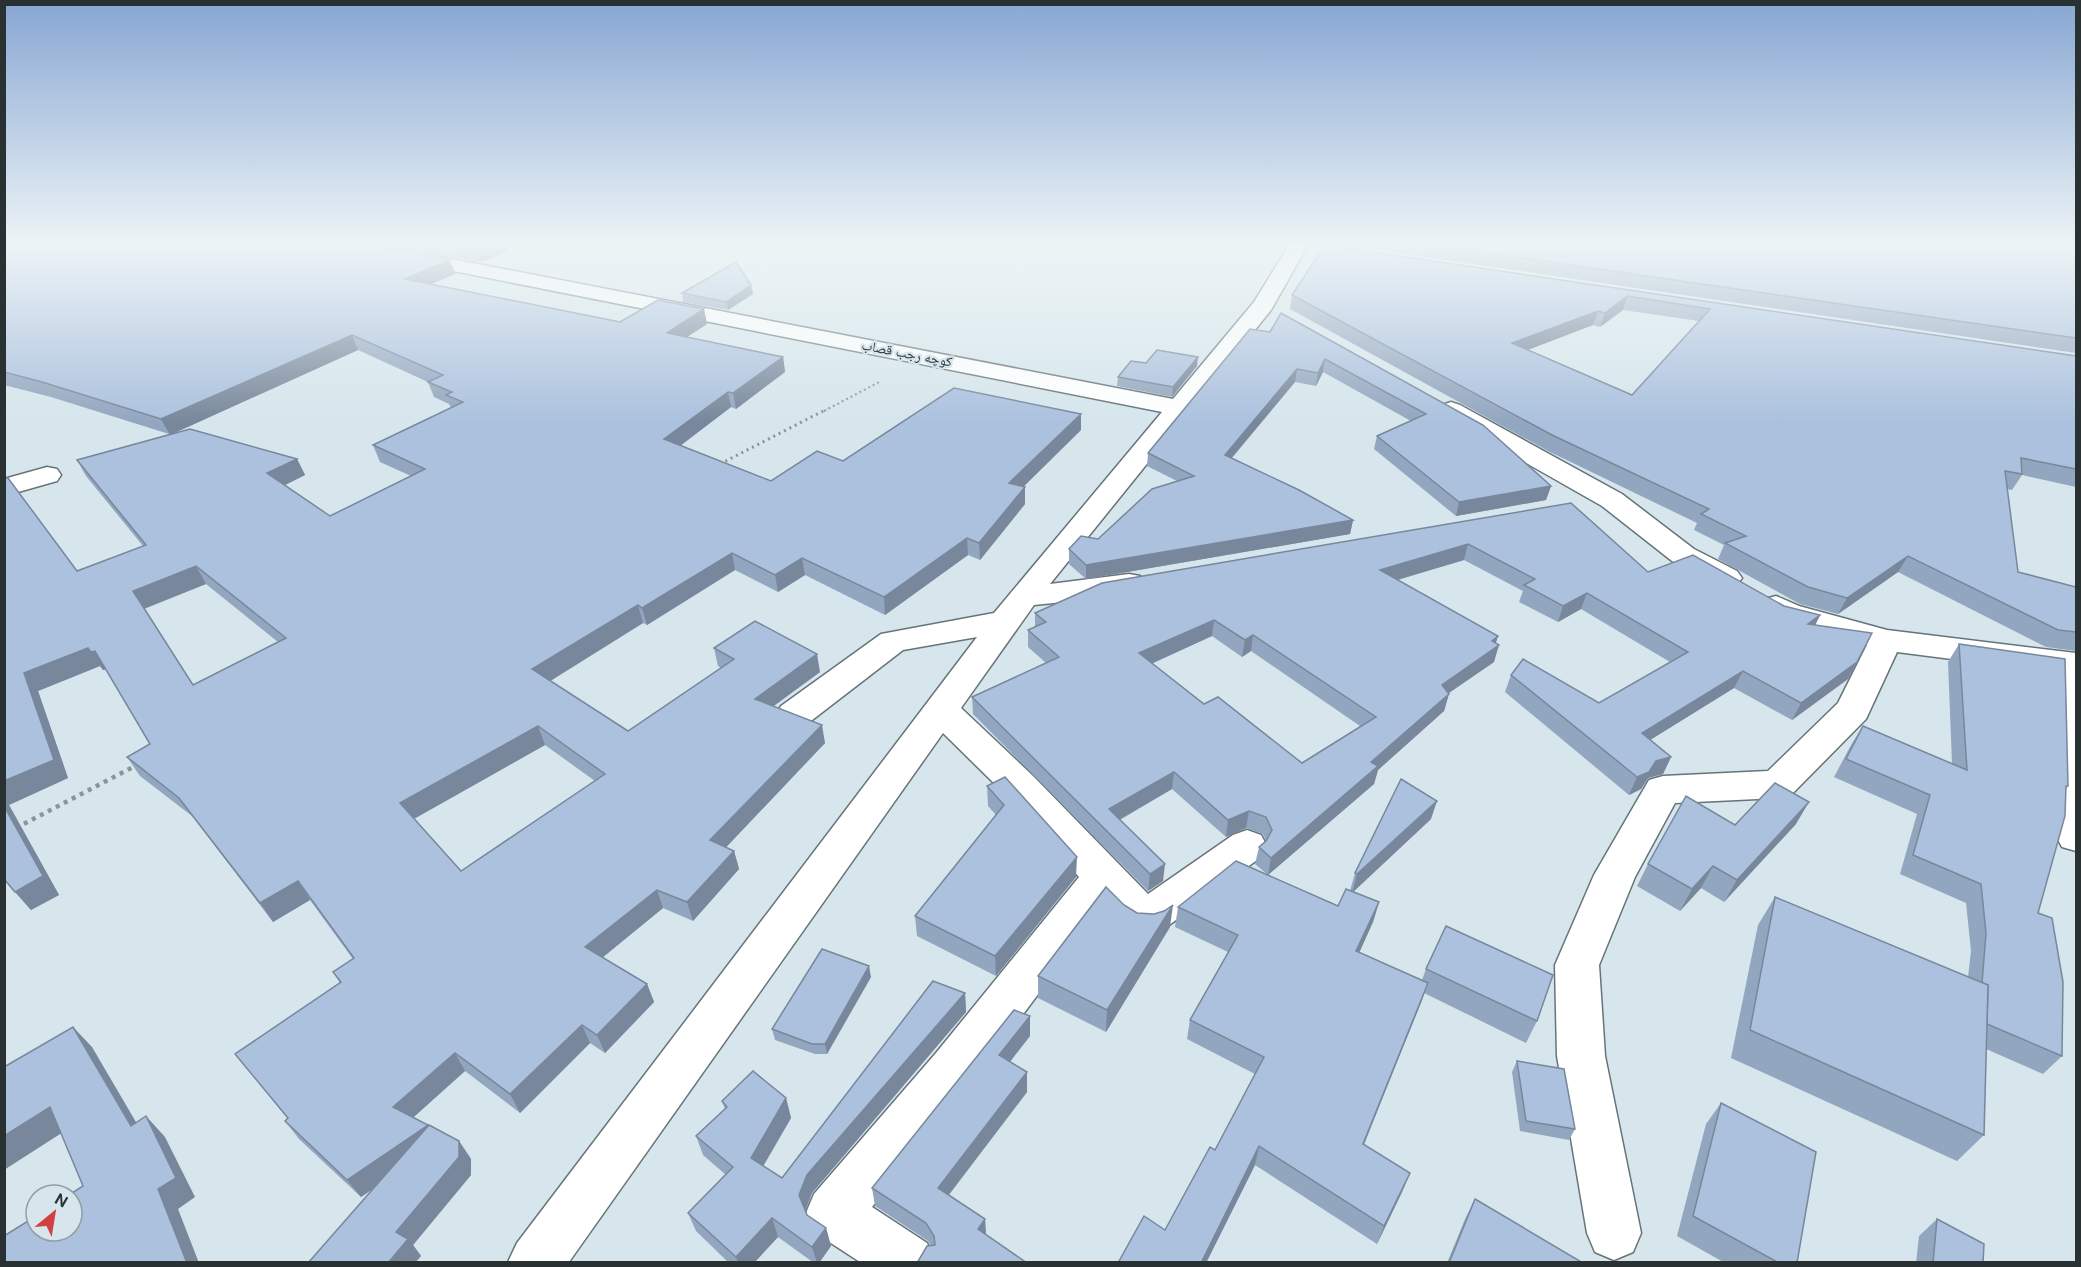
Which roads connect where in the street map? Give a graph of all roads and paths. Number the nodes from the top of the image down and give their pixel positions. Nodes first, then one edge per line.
1 (658, 304) edge
2 (1276, 304) edge
3 (927, 357) junction
4 (1426, 395) edge
5 (1177, 407) junction
6 (715, 467) edge
7 (47, 476) dead end
8 (4, 488) edge
9 (1612, 500) junction
10 (1565, 508) edge
11 (1153, 579) edge
12 (1014, 609) junction
13 (1886, 639) junction
14 (2074, 663) edge
15 (940, 710) junction
16 (794, 715) edge
17 (142, 763) edge
18 (15, 828) edge
19 (2076, 836) edge
20 (1247, 846) dead end
21 (1103, 877) junction
22 (1614, 1233) dead end
23 (536, 1263) edge
24 (908, 1263) edge

1 - 3 street, کوچه رجب قصاب
2 - 5 street
3 - 5 street, کوچه رجب قصاب
3 - 6 path
4 - 9 street
5 - 12 street
7 - 8 street
9 - 10 street
9 - 13 street
11 - 12 street
12 - 15 street
12 - 16 street
13 - 14 street
13 - 22 street
14 - 19 street
15 - 21 street
15 - 23 street
17 - 18 path
20 - 21 street
21 - 24 street

